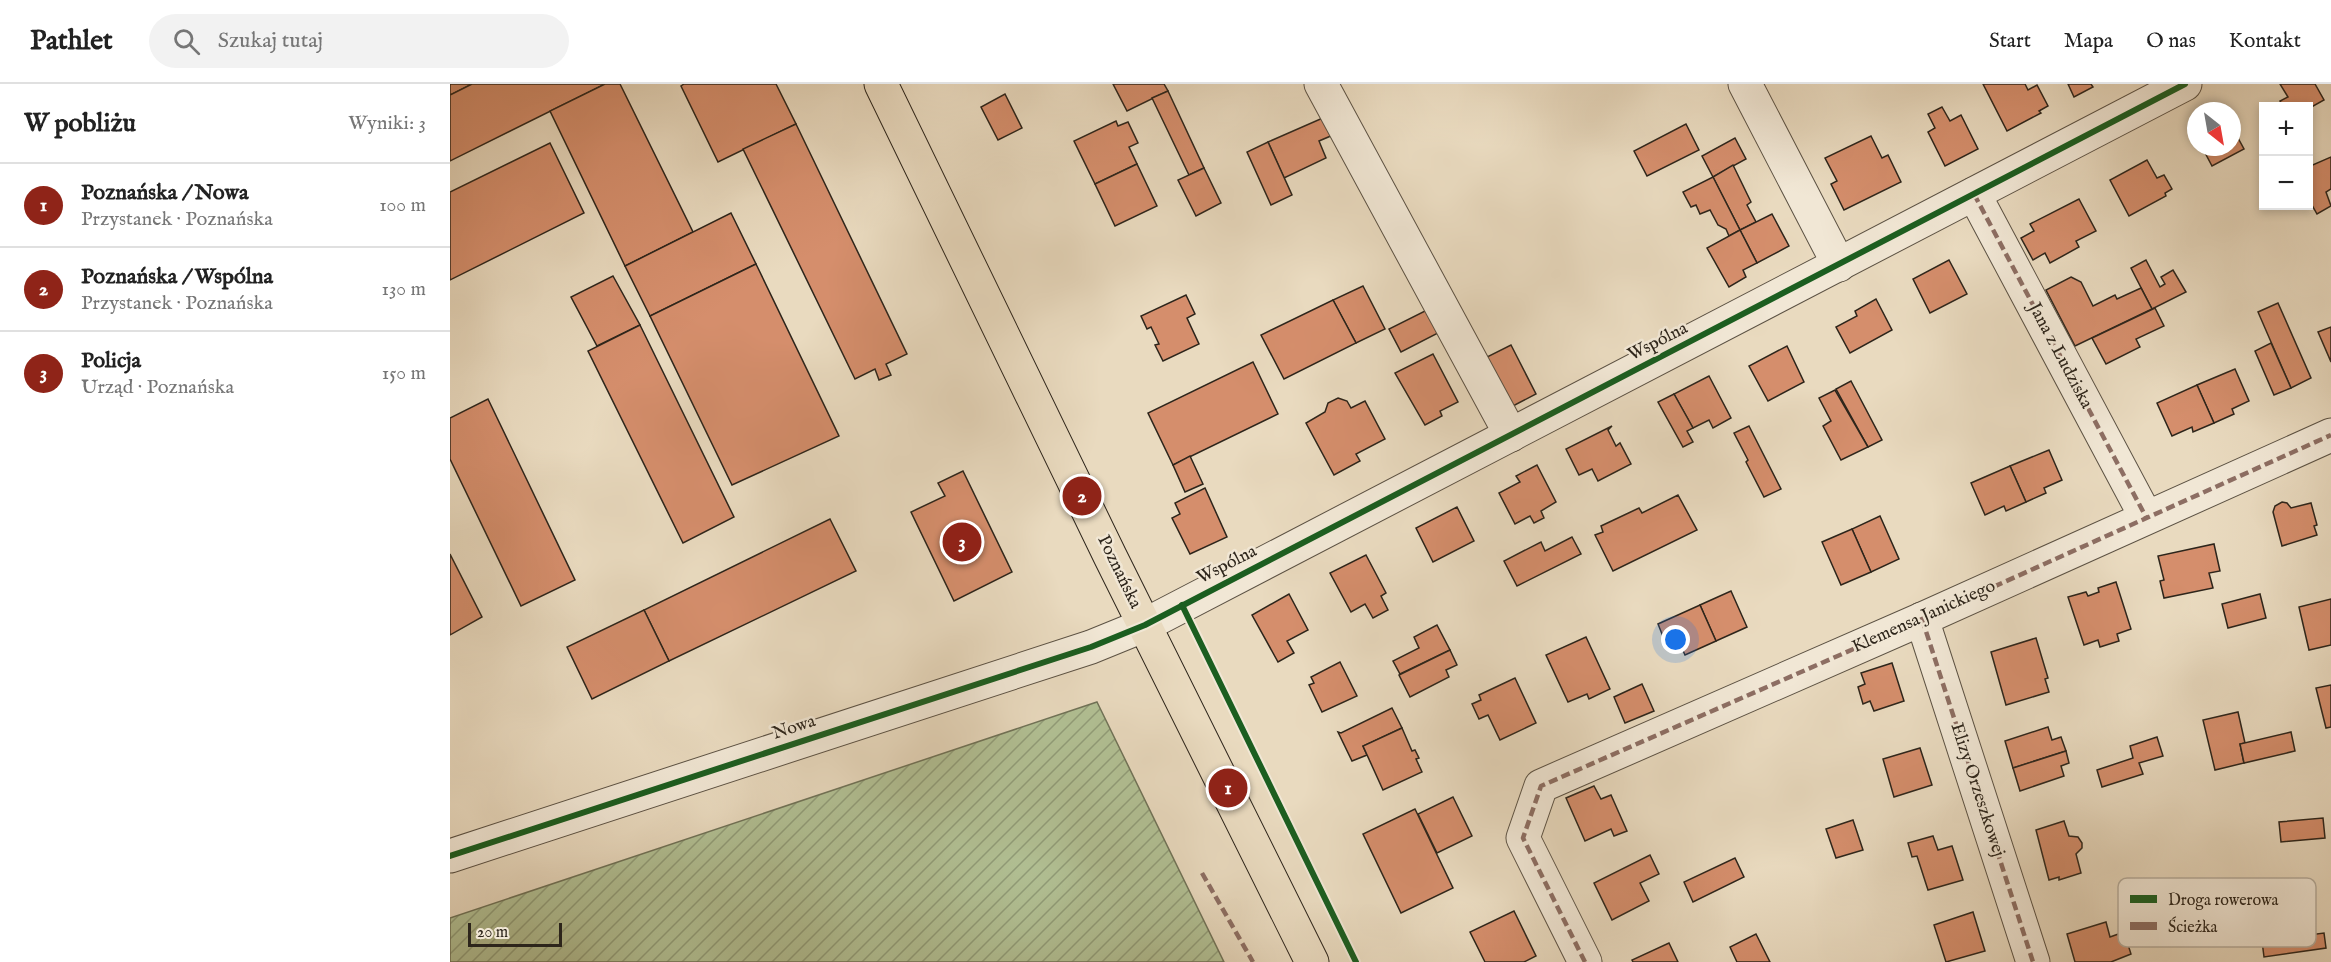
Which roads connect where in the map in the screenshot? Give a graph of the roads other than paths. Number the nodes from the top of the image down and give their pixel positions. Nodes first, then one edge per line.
1 (881, 84) edge
2 (1321, 84) edge
3 (1745, 84) edge
4 (2185, 84) edge
5 (1974, 194) junction
6 (1839, 265) junction
7 (1511, 435) junction
8 (2331, 435) edge
9 (2146, 518) junction
10 (1922, 619) junction
11 (1145, 625) junction
12 (450, 856) edge
13 (1312, 962) edge
14 (1585, 962) edge
15 (2033, 962) edge

1 - 11 main road, Poznańska
2 - 7 street
3 - 6 street
4 - 5 street, Wspólna
5 - 6 street, Wspólna
5 - 9 street, Jana z Ludziska
6 - 7 street, Wspólna
7 - 11 street, Wspólna
8 - 9 street, Klemensa Janickiego
9 - 10 street, Klemensa Janickiego
10 - 14 street, Klemensa Janickiego
10 - 15 street, Elizy Orzeszkowej
11 - 12 street, Nowa
11 - 13 main road, Poznańska

